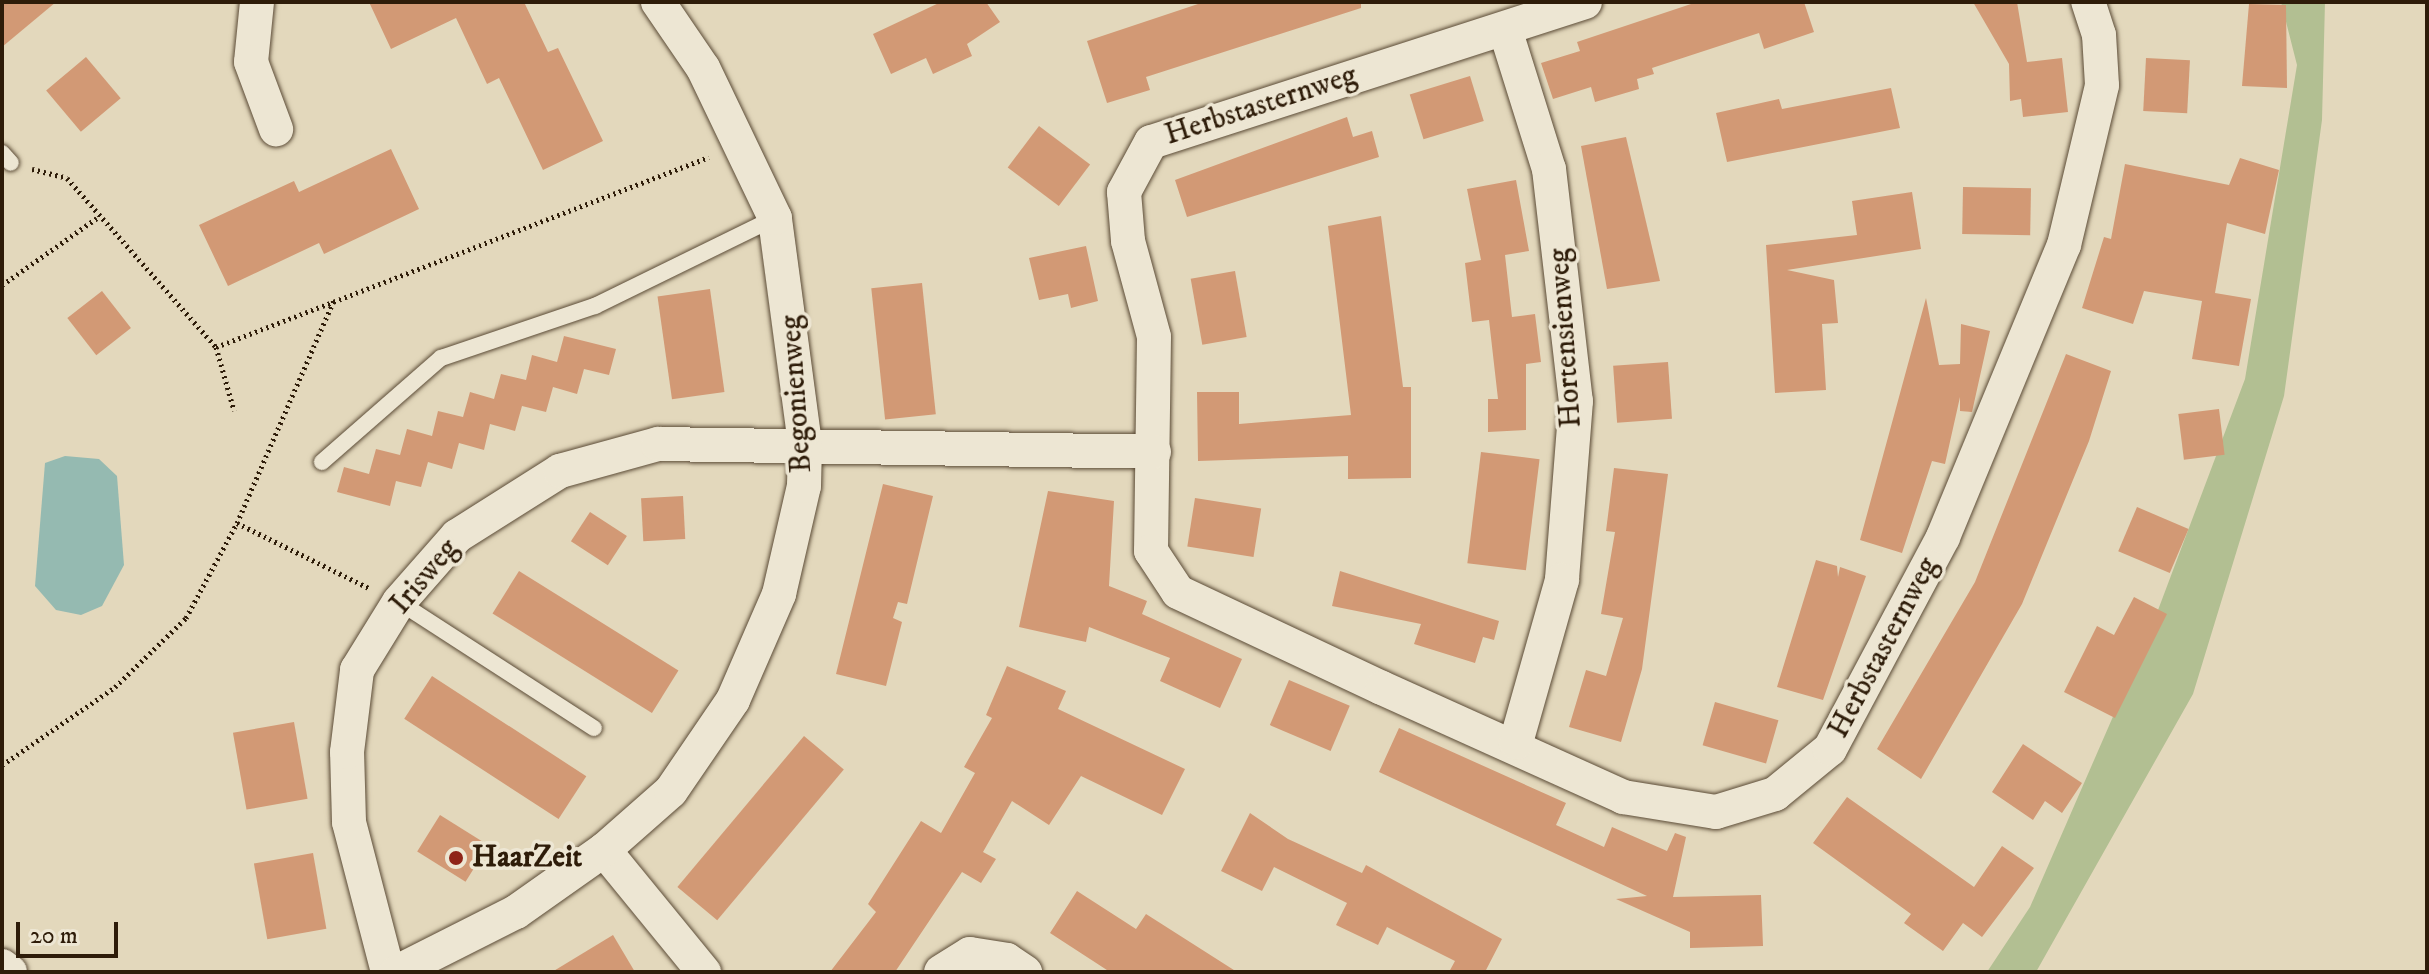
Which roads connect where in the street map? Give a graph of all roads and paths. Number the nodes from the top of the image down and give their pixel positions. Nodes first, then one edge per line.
1 (257, 2) edge
2 (1585, 2) edge
3 (2088, 2) edge
4 (666, 4) edge
5 (1505, 29) junction
6 (276, 129) dead end
7 (744, 144) junction
8 (6, 158) edge
9 (97, 218) junction
10 (775, 218) junction
11 (2, 285) edge
12 (334, 300) junction
13 (216, 347) junction
14 (234, 410) dead end
15 (805, 444) junction
16 (1154, 452) junction
17 (322, 462) dead end
18 (237, 523) junction
19 (399, 602) junction
20 (594, 728) dead end
21 (1516, 743) junction
22 (2, 765) edge
23 (604, 850) junction
24 (2, 966) edge
25 (10, 972) edge
26 (388, 972) edge
27 (397, 972) edge
28 (704, 972) edge
29 (941, 972) edge
30 (1025, 972) edge

1 - 6 street
2 - 5 street, Herbstasternweg
3 - 21 street, Herbstasternweg
4 - 7 street, Begonienweg
5 - 16 street, Herbstasternweg
5 - 21 street, Hortensienweg
7 - 10 street, Begonienweg
7 - 12 path
8 - 9 path
9 - 11 path
9 - 13 path
10 - 15 street, Begonienweg
10 - 17 lane
12 - 13 path
12 - 18 path
13 - 14 path
15 - 16 street
15 - 19 street, Irisweg
15 - 23 street, Begonienweg
16 - 21 street, Herbstasternweg
18 - 19 path
18 - 22 path
19 - 20 lane
19 - 26 street, Irisweg
23 - 27 street, Begonienweg
23 - 28 street
24 - 25 street
29 - 30 street

